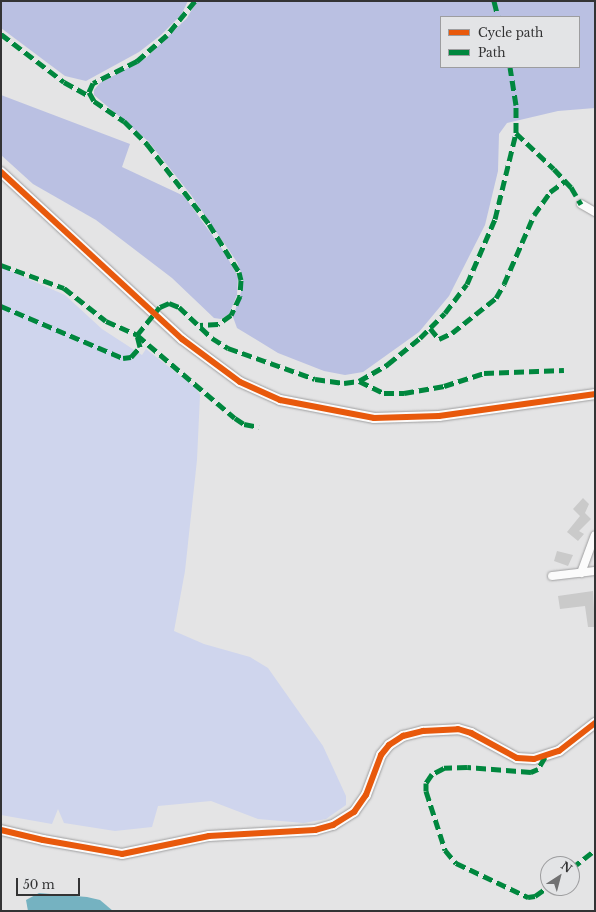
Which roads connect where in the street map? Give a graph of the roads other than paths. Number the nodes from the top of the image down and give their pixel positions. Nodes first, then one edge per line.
1 (1, 172) edge
2 (581, 204) dead end
3 (595, 212) edge
4 (595, 394) edge
5 (595, 535) edge
6 (595, 571) edge
7 (581, 573) junction
8 (552, 576) dead end
9 (595, 723) edge
10 (1, 830) edge

1 - 4 street
2 - 3 street
5 - 7 street
6 - 7 street
7 - 8 street
9 - 10 street

